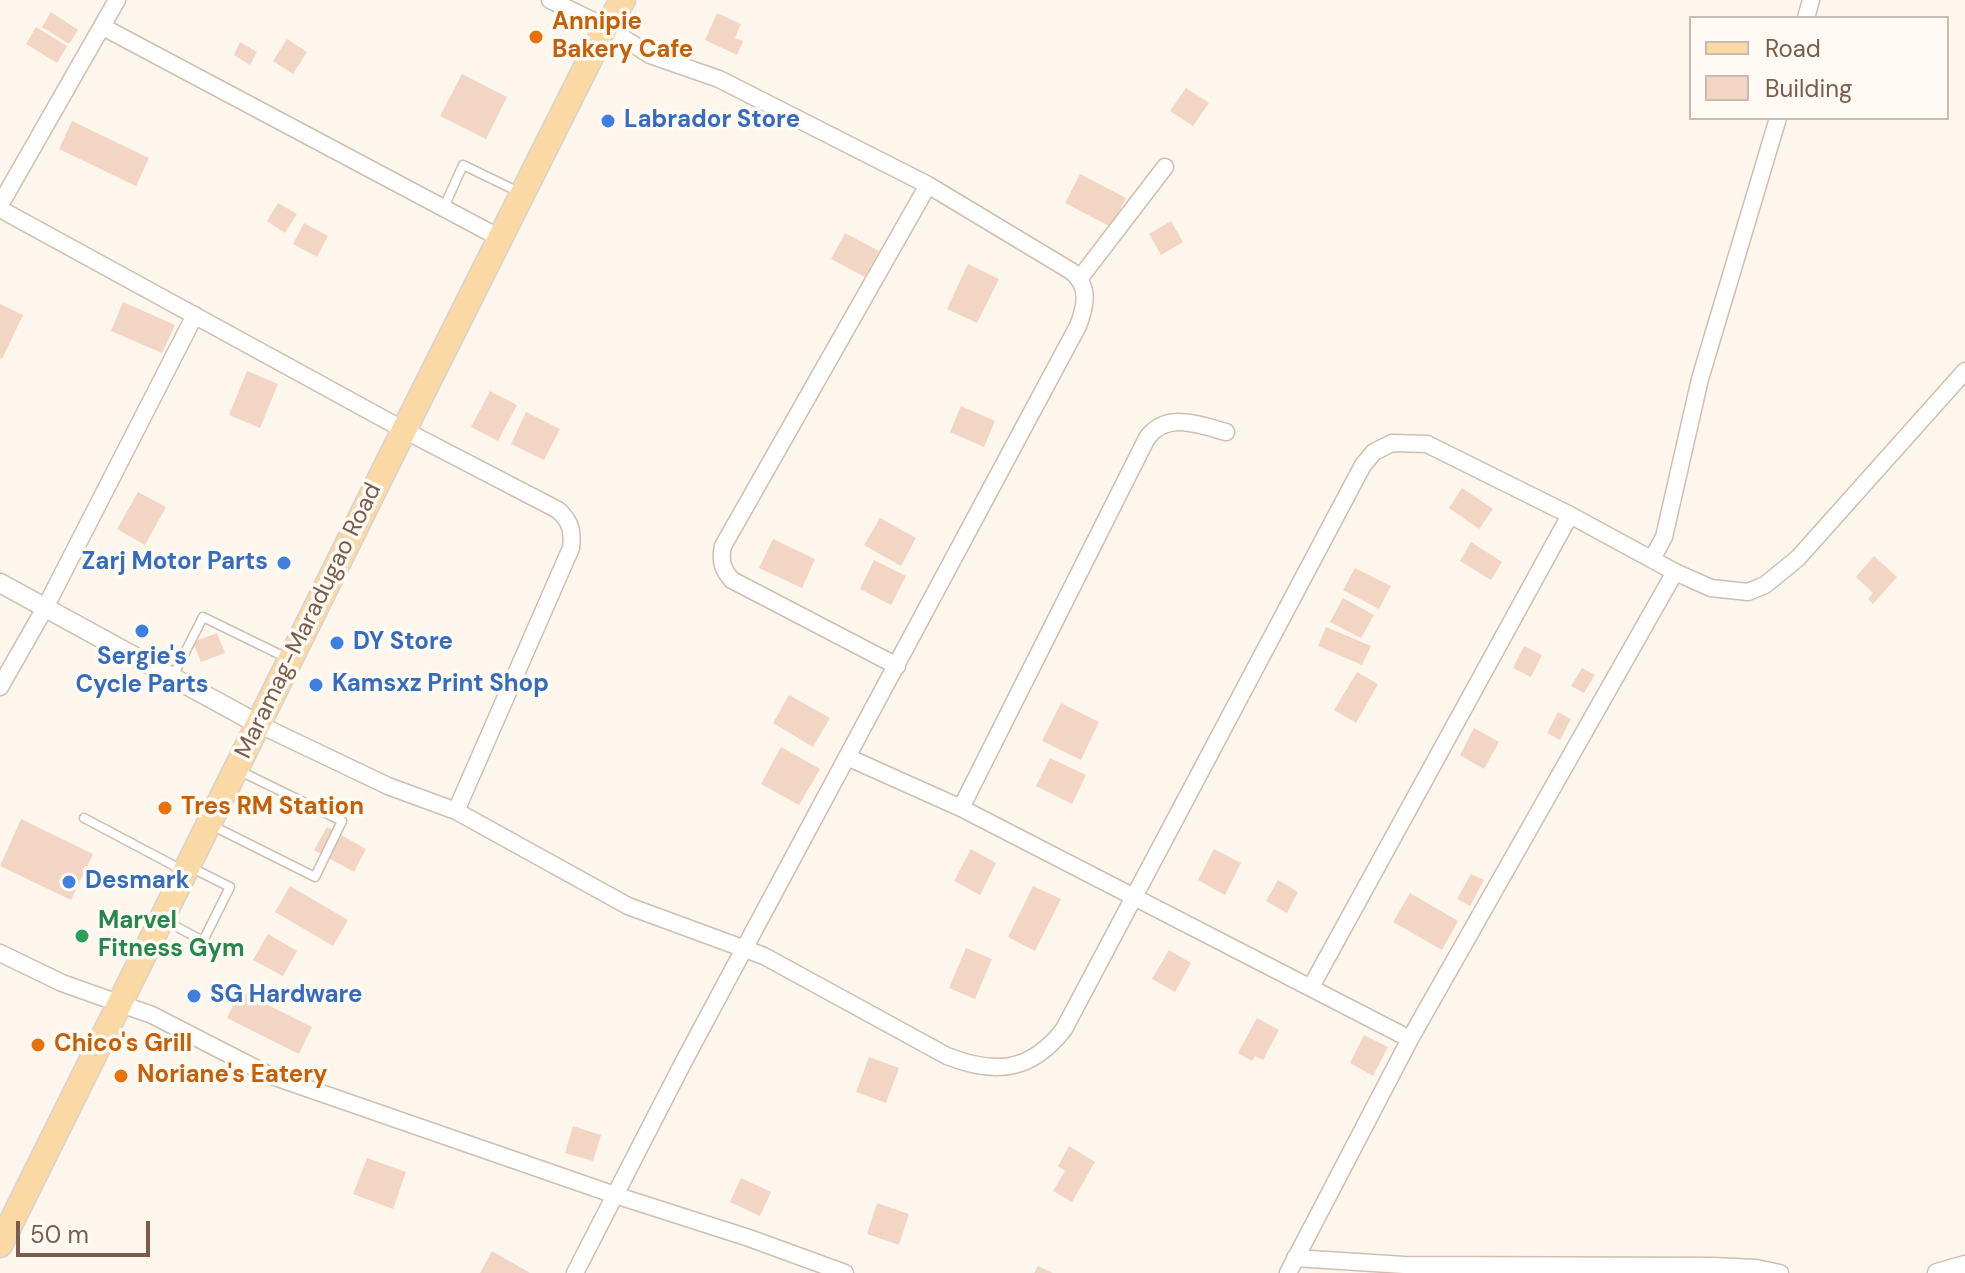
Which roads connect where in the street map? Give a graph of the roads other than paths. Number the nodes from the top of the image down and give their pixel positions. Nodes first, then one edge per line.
1 (117, 0) edge
2 (550, 0) edge
3 (623, 0) edge
4 (103, 27) junction
5 (606, 27) junction
6 (1777, 120) edge
7 (1165, 167) dead end
8 (928, 185) junction
9 (522, 193) junction
10 (0, 207) edge
11 (443, 208) junction
12 (500, 238) junction
13 (1080, 278) junction
14 (195, 315) junction
15 (1965, 371) edge
16 (404, 430) junction
17 (1226, 432) dead end
18 (1570, 515) junction
19 (1652, 559) junction
20 (1675, 572) junction
21 (0, 583) edge
22 (45, 608) junction
23 (290, 660) junction
24 (897, 666) junction
25 (173, 678) junction
26 (0, 687) edge
27 (258, 724) junction
28 (847, 757) junction
29 (236, 769) junction
30 (961, 808) junction
31 (456, 811) junction
32 (84, 818) dead end
33 (208, 824) junction
34 (186, 868) junction
35 (1136, 896) junction
36 (161, 919) junction
37 (745, 947) junction
38 (0, 953) edge
39 (1311, 987) junction
40 (120, 1003) junction
41 (1410, 1039) junction
42 (615, 1195) junction
43 (0, 1245) edge
44 (1965, 1265) edge
45 (1292, 1266) edge
46 (1943, 1272) edge
47 (575, 1273) edge
48 (845, 1273) edge
49 (1780, 1273) edge

1 - 4 street
2 - 5 street
3 - 5 main road, Maramag-Maradugao Road
4 - 10 street
4 - 11 street
5 - 8 street
5 - 9 main road, Maramag-Maradugao Road
6 - 19 street
7 - 13 street
8 - 13 street
8 - 24 street
9 - 11 lane
9 - 12 main road, Maramag-Maradugao Road
10 - 14 street
11 - 12 street
12 - 16 main road, Maramag-Maradugao Road
13 - 24 street
14 - 16 street
14 - 22 street
15 - 20 street
16 - 23 main road, Maramag-Maradugao Road
16 - 31 street
17 - 30 street
18 - 19 street
18 - 35 street
18 - 39 street
19 - 20 street
20 - 41 street
21 - 22 street
22 - 25 street
22 - 26 street
23 - 25 lane
23 - 27 main road, Maramag-Maradugao Road
24 - 28 street
25 - 27 street
27 - 29 main road, Maramag-Maradugao Road
27 - 31 street
28 - 30 street
28 - 37 street
29 - 33 main road, Maramag-Maradugao Road
29 - 33 lane
30 - 35 street
31 - 37 street
32 - 34 lane
33 - 34 main road, Maramag-Maradugao Road
34 - 36 main road, Maramag-Maradugao Road
34 - 36 lane
35 - 37 street
35 - 39 street
36 - 40 main road, Maramag-Maradugao Road
37 - 42 street
38 - 40 street
39 - 41 street
40 - 42 street
40 - 43 main road, Maramag-Maradugao Road
41 - 45 street
42 - 47 street
42 - 48 street
44 - 46 street
45 - 49 street

